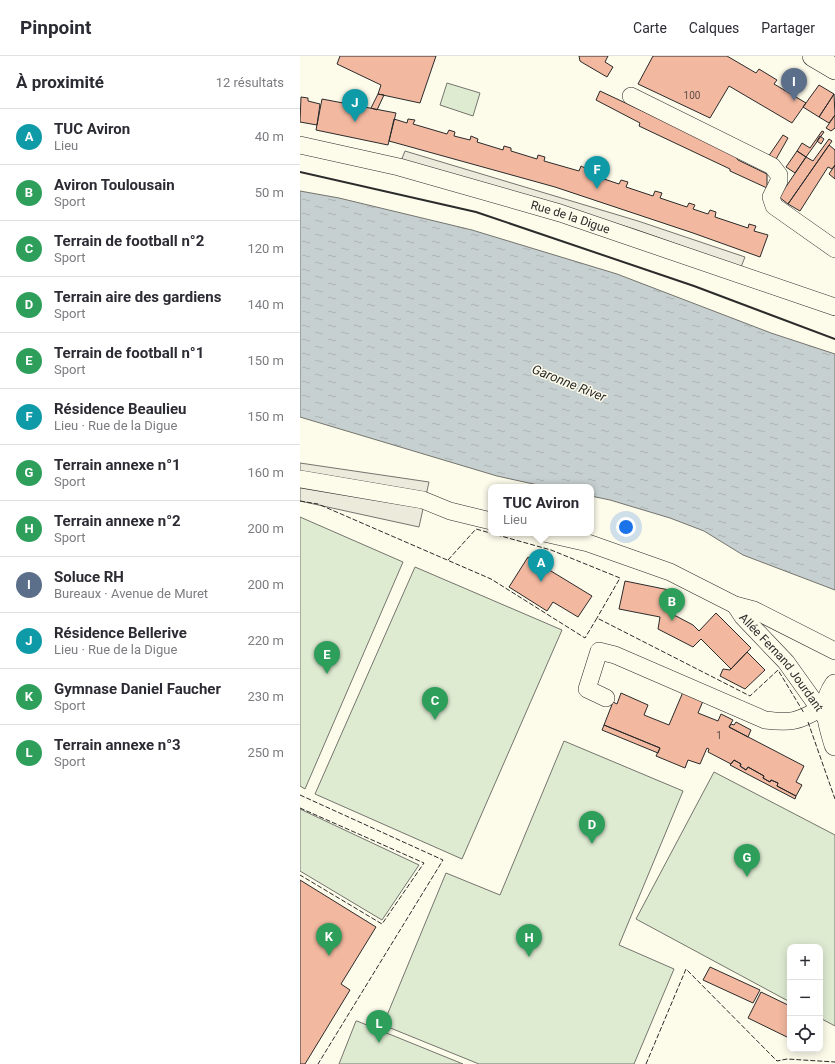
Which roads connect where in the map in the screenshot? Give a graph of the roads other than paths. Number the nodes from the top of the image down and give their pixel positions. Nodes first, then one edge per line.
1 (813, 56) edge
2 (835, 69) edge
3 (631, 96) dead end
4 (300, 145) edge
5 (835, 249) edge
6 (835, 307) edge
7 (300, 479) edge
8 (488, 520) edge
9 (557, 536) edge
10 (735, 605) junction
11 (835, 651) edge
12 (835, 685) edge
13 (606, 698) dead end
14 (823, 715) junction
15 (835, 745) edge

1 - 2 main road
3 - 5 street
4 - 6 street, Rue de la Digue
7 - 8 street
9 - 10 street, Allée Fernand Jourdant
10 - 11 street, Allée Fernand Jourdant
10 - 14 street, Allée Fernand Jourdant
12 - 14 main road
13 - 14 street
14 - 15 main road

